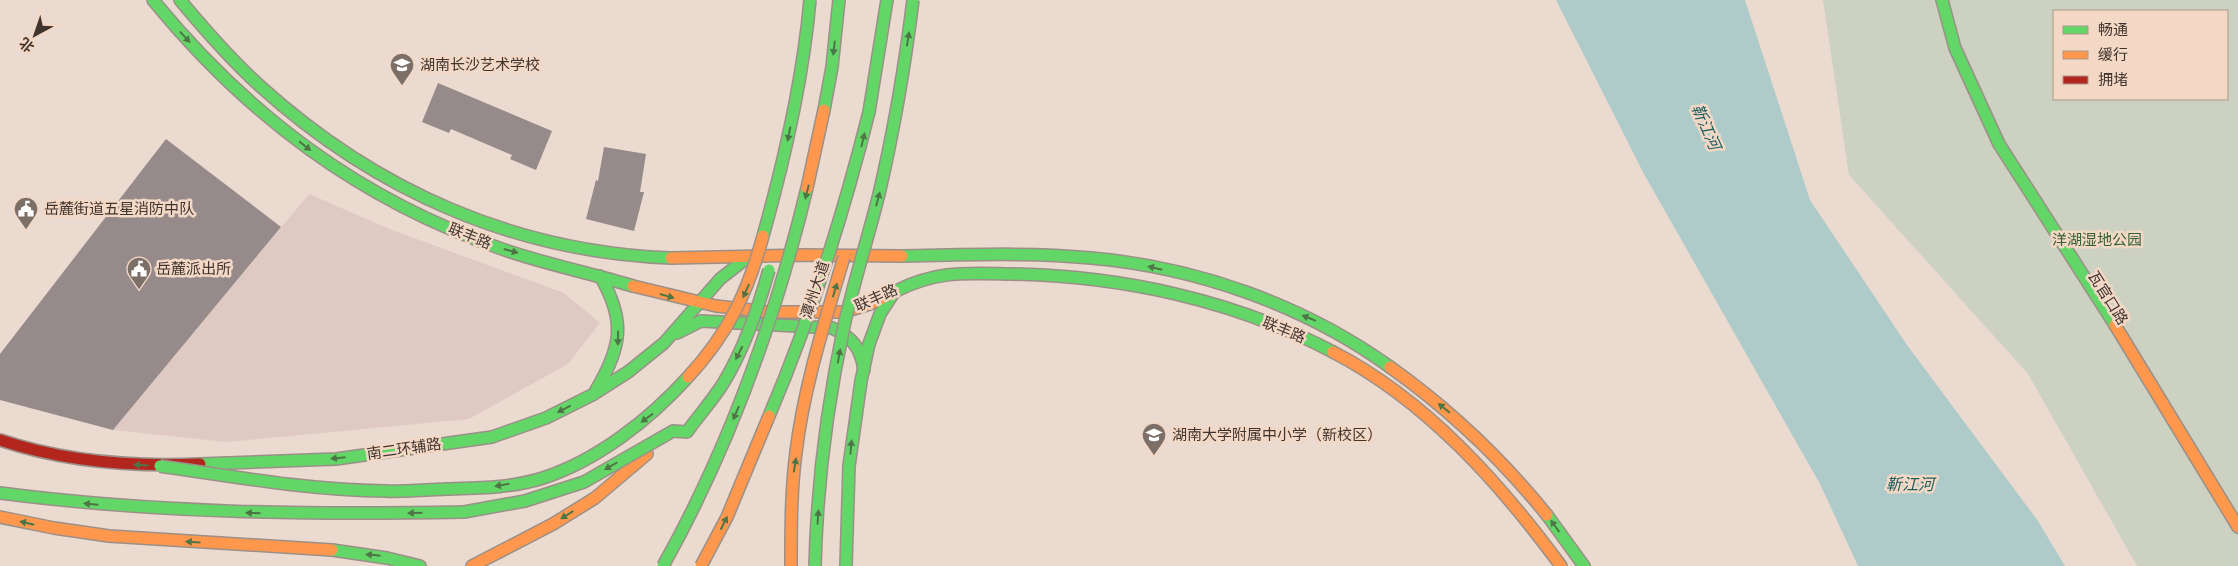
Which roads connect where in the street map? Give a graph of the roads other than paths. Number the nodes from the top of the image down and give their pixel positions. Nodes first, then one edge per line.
1 (153, 0) edge
2 (180, 0) edge
3 (810, 0) edge
4 (839, 0) edge
5 (887, 0) edge
6 (913, 0) edge
7 (1942, 0) edge
8 (1950, 0) edge
9 (805, 52) junction
10 (903, 69) junction
11 (799, 140) dead end
12 (877, 150) dead end
13 (776, 244) dead end
14 (847, 247) dead end
15 (748, 256) junction
16 (600, 276) junction
17 (898, 288) junction
18 (698, 304) junction
19 (664, 343) junction
20 (864, 370) junction
21 (592, 395) junction
22 (673, 431) junction
23 (0, 440) edge
24 (160, 466) junction
25 (0, 493) edge
26 (2238, 512) edge
27 (0, 517) edge
28 (2238, 527) edge
29 (420, 566) edge
30 (472, 566) edge
31 (663, 566) edge
32 (701, 566) edge
33 (790, 566) edge
34 (815, 566) edge
35 (846, 566) edge
36 (1561, 566) edge
37 (1584, 566) edge

1 -> 16 main road, 联丰路
2 - 15 main road, 联丰路
3 - 9 main road, bridge
4 -> 31 main road, bridge
32 -> 5 main road, 潭州大道, bridge
10 -> 6 main road, bridge
7 - 28 main road
8 - 26 main road, 瓦官口路
9 - 11 main road, bridge
9 -> 24 main road, bridge
10 - 12 main road, bridge
34 -> 10 main road, bridge
13 -> 22 main road, bridge
33 -> 14 main road, bridge
15 - 18 main road, 南二环辅路
37 -> 15 main road, 联丰路
16 -> 18 main road, 联丰路
16 -> 21 main road
17 - 18 main road, 联丰路
17 - 20 main road
17 - 36 main road, 联丰路
18 - 19 main road, 南二环辅路
19 - 20 main road
19 - 21 main road, 南二环辅路
35 -> 20 main road
21 -> 24 main road, 南二环辅路
22 -> 25 main road, bridge
22 -> 30 main road, bridge
24 -> 23 main road, 南二环辅路
29 -> 27 main road

